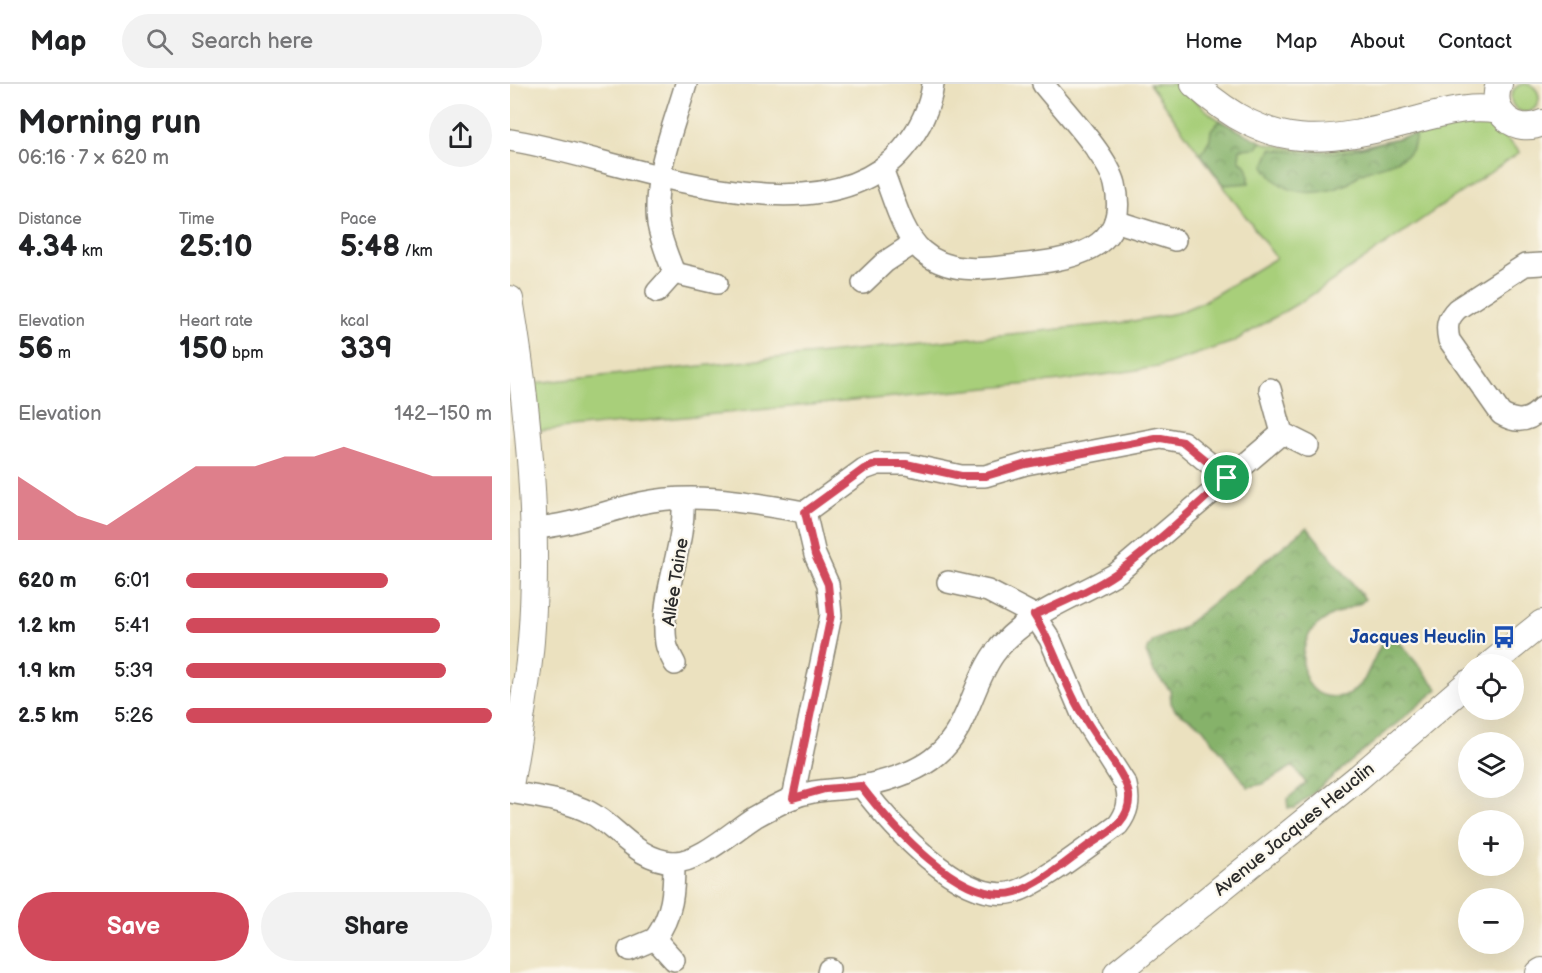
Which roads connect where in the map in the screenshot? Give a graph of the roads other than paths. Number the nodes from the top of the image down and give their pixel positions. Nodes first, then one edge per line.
1 (686, 84) edge
2 (933, 84) edge
3 (1043, 84) edge
4 (1194, 84) edge
5 (1212, 84) edge
6 (1498, 94) edge
7 (1542, 123) edge
8 (510, 140) edge
9 (882, 169) junction
10 (660, 174) junction
11 (1115, 220) junction
12 (1175, 240) dead end
13 (914, 243) junction
14 (1542, 264) edge
15 (674, 273) junction
16 (717, 283) dead end
17 (863, 283) dead end
18 (657, 292) dead end
19 (510, 300) edge
20 (1270, 388) dead end
21 (1542, 408) edge
22 (1282, 433) junction
23 (1308, 447) dead end
24 (1227, 478) junction
25 (683, 499) junction
26 (805, 512) junction
27 (534, 528) junction
28 (948, 582) dead end
29 (1034, 615) junction
30 (1542, 623) edge
31 (1503, 654) edge
32 (675, 664) dead end
33 (1458, 692) edge
34 (515, 729) edge
35 (510, 786) edge
36 (861, 786) junction
37 (510, 792) edge
38 (793, 798) junction
39 (674, 862) junction
40 (655, 939) junction
41 (629, 950) dead end
42 (674, 960) dead end
43 (1117, 973) edge

1 - 10 street
2 - 9 street
3 - 11 street
4 - 6 street
5 - 6 street
6 - 7 street
8 - 10 street
9 - 10 street
9 - 13 street
10 - 15 street
11 - 12 street
11 - 13 street
13 - 17 street
14 - 21 street
15 - 16 street
15 - 18 street
19 - 27 street
20 - 22 street
22 - 23 street
22 - 24 street
24 - 26 street
24 - 29 street
25 - 26 street
25 - 27 street
25 - 32 street, Allée Taine
26 - 38 street
27 - 34 street
28 - 29 street
29 - 36 street
29 - 36 street
30 - 31 street
33 - 43 street, Avenue Jacques Heuclin
34 - 35 street
36 - 38 street
37 - 39 street
38 - 39 street
39 - 40 street
40 - 41 street
40 - 42 street

